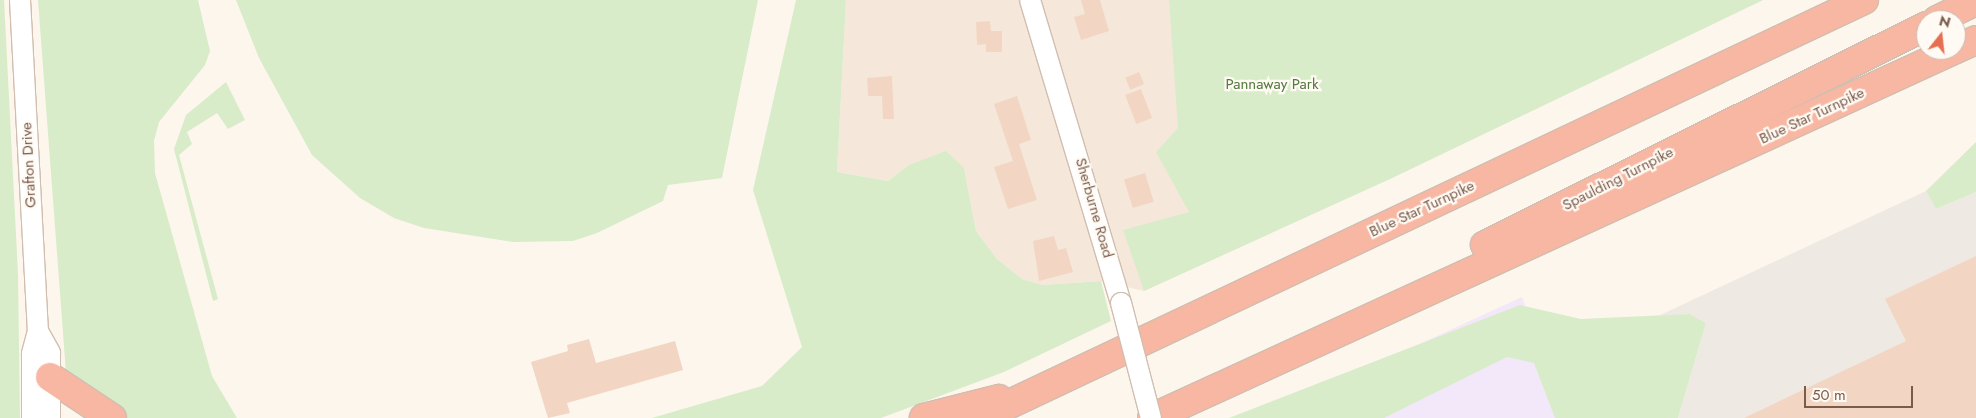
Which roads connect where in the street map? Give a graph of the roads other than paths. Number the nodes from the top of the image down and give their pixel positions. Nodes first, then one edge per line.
1 (20, 0) edge
2 (1030, 0) edge
3 (1846, 0) edge
4 (1864, 0) edge
5 (1976, 1) edge
6 (1958, 10) edge
7 (1817, 22) junction
8 (1916, 31) edge
9 (1933, 60) edge
10 (38, 330) junction
11 (1314, 342) junction
12 (50, 377) junction
13 (1042, 389) junction
14 (32, 418) edge
15 (50, 418) edge
16 (112, 418) edge
17 (924, 418) edge
18 (980, 418) edge
19 (1152, 418) edge

1 - 10 street, Grafton Drive
2 - 19 street, Sherburne Road, bridge
3 - 7 highway
4 - 7 highway, Blue Star Turnpike
5 - 6 highway
7 - 13 highway, Blue Star Turnpike
8 - 11 highway, Spaulding Turnpike
9 - 11 highway, Blue Star Turnpike
10 - 12 street, Grafton Drive
10 - 14 street, Grafton Drive
11 - 19 highway, Blue Star Turnpike
12 - 15 street, Grafton Drive
12 - 16 highway
13 - 17 highway
13 - 18 highway, Blue Star Turnpike

